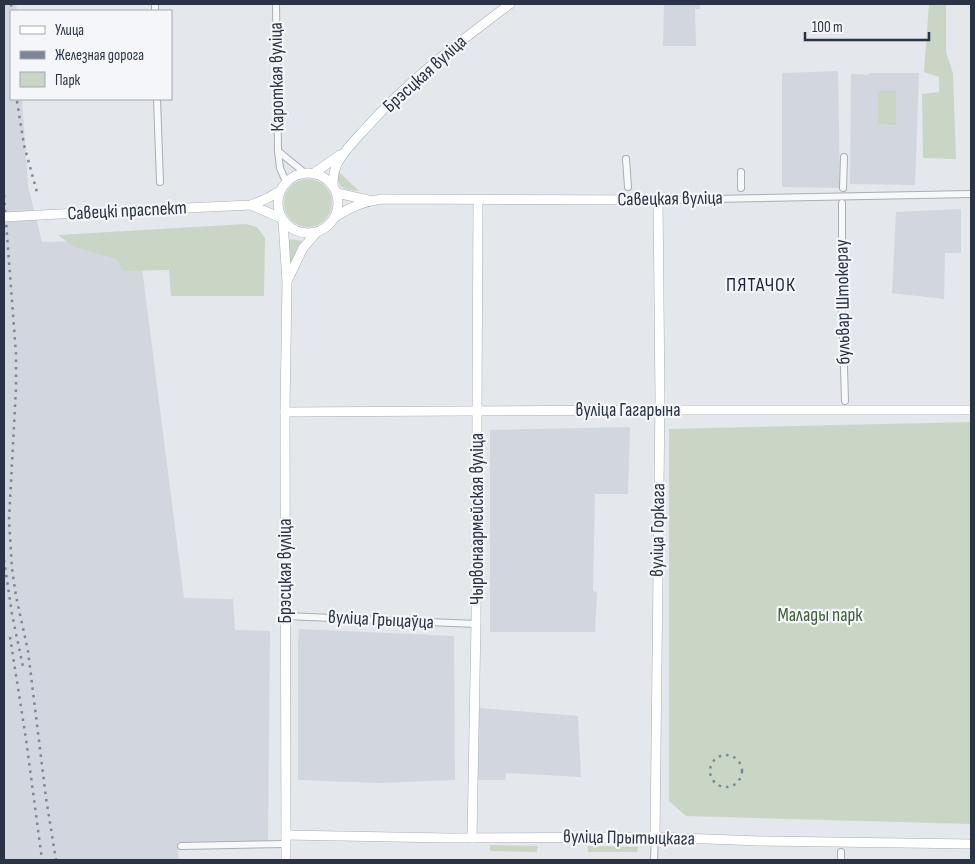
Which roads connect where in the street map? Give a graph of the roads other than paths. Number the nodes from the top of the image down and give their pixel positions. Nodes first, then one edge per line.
1 (276, 4) edge
2 (510, 4) edge
3 (157, 100) edge
4 (278, 151) junction
5 (346, 152) junction
6 (844, 157) dead end
7 (626, 159) dead end
8 (741, 172) dead end
9 (310, 173) junction
10 (160, 182) dead end
11 (284, 186) junction
12 (628, 187) dead end
13 (741, 188) dead end
14 (843, 188) dead end
15 (335, 189) junction
16 (971, 194) edge
17 (368, 200) junction
18 (478, 200) junction
19 (658, 200) junction
20 (842, 203) dead end
21 (251, 205) junction
22 (4, 217) edge
23 (335, 217) junction
24 (282, 219) junction
25 (316, 233) junction
26 (287, 282) junction
27 (845, 401) dead end
28 (660, 410) junction
29 (971, 410) edge
30 (477, 411) junction
31 (285, 412) junction
32 (286, 616) junction
33 (476, 624) junction
34 (655, 837) junction
35 (472, 838) junction
36 (286, 839) junction
37 (971, 844) edge
38 (181, 846) dead end
39 (842, 852) dead end
40 (286, 860) edge
41 (654, 860) edge
42 (841, 860) edge

1 - 4 street, Кароткая вуліца
2 - 5 main road, Брэсцкая вуліца
3 - 10 street
4 - 9 street, Кароткая вуліца
4 - 11 street, Кароткая вуліца
5 - 9 main road, Брэсцкая вуліца
5 - 15 main road, Брэсцкая вуліца
6 - 14 street
7 - 12 street
8 - 13 street
9 - 11 main road
9 - 15 main road
11 - 21 main road, Савецкі праспект
11 - 24 main road
15 - 17 main road, Савецкая вуліца
15 - 23 main road
16 - 19 street, Савецкая вуліца
17 - 18 main road, Савецкая вуліца
17 - 23 main road, Савецкая вуліца
18 - 19 main road, Савецкая вуліца
18 - 30 main road, Чырвонаармейская вуліца
19 - 28 main road, вуліца Горкага
20 - 27 street, бульвар Штокерау
21 - 22 main road, Савецкі праспект, bridge
21 - 24 main road, Савецкі праспект
23 - 25 main road
24 - 25 main road
24 - 26 main road, Брэсцкая вуліца
25 - 26 main road, Брэсцкая вуліца
26 - 31 main road, Брэсцкая вуліца
28 - 29 main road, вуліца Гагарына
28 - 30 main road, вуліца Гагарына
28 - 34 main road, вуліца Горкага
30 - 31 main road, вуліца Гагарына
30 - 33 main road, Чырвонаармейская вуліца
31 - 32 main road, Брэсцкая вуліца
32 - 33 street, вуліца Грыцаўца
32 - 36 main road, Брэсцкая вуліца
33 - 35 main road, Чырвонаармейская вуліца
34 - 35 main road, вуліца Прытыцкага
34 - 37 main road, вуліца Прытыцкага
34 - 41 street, вуліца Горкага
35 - 36 main road, вуліца Прытыцкага
36 - 38 street, вуліца Прытыцкага
36 - 40 main road, Брэсцкая вуліца
39 - 42 street

